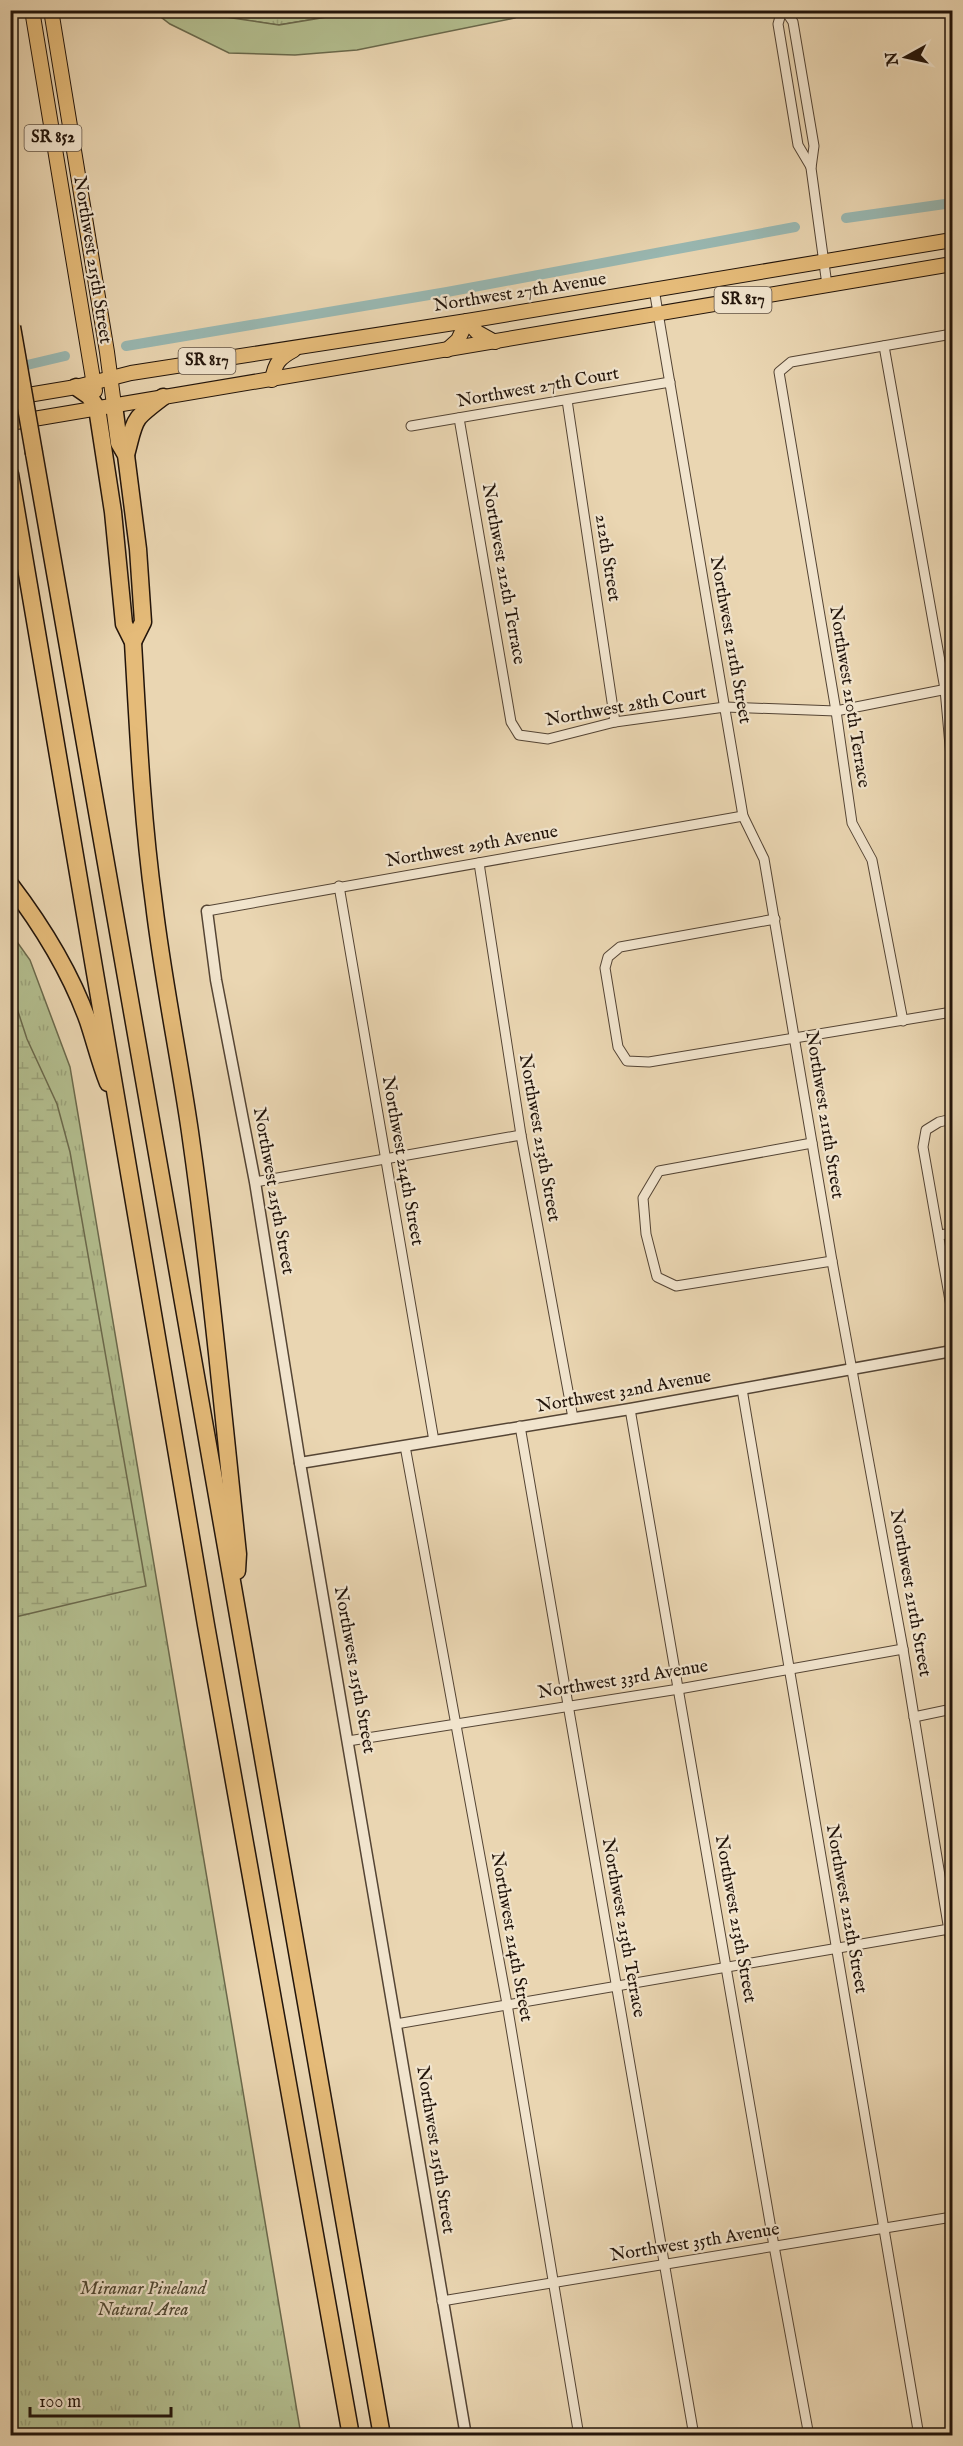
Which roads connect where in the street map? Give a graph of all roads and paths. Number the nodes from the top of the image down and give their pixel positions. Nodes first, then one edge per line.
1 (32, 10) edge
2 (51, 10) edge
3 (784, 10) edge
4 (54, 33) junction
5 (37, 35) junction
6 (811, 168) junction
7 (952, 240) edge
8 (823, 262) junction
9 (952, 264) edge
10 (827, 285) junction
11 (654, 289) junction
12 (658, 315) junction
13 (467, 321) junction
14 (11, 324) edge
15 (952, 334) edge
16 (495, 342) junction
17 (304, 345) junction
18 (884, 346) junction
19 (447, 350) junction
20 (110, 378) junction
21 (272, 380) junction
22 (94, 382) junction
23 (670, 382) junction
24 (76, 387) junction
25 (163, 397) junction
26 (10, 398) edge
27 (567, 400) junction
28 (106, 407) junction
29 (459, 418) junction
30 (10, 423) edge
31 (411, 426) dead end
32 (126, 455) junction
33 (10, 474) edge
34 (133, 642) junction
35 (949, 689) edge
36 (725, 707) junction
37 (836, 711) junction
38 (615, 722) junction
39 (519, 735) joint
40 (952, 768) edge
41 (743, 816) junction
42 (479, 862) junction
43 (10, 884) edge
44 (339, 886) junction
45 (207, 911) joint
46 (775, 919) junction
47 (952, 1012) edge
48 (903, 1022) junction
49 (795, 1038) junction
50 (952, 1119) edge
51 (122, 1121) junction
52 (521, 1135) junction
53 (812, 1143) junction
54 (385, 1159) junction
55 (255, 1182) junction
56 (952, 1233) edge
57 (940, 1235) junction
58 (832, 1262) junction
59 (952, 1312) edge
60 (952, 1351) edge
61 (852, 1368) junction
62 (742, 1389) junction
63 (630, 1409) junction
64 (573, 1418) junction
65 (520, 1426) junction
66 (434, 1441) junction
67 (405, 1446) junction
68 (300, 1463) junction
69 (236, 1602) junction
70 (903, 1649) junction
71 (788, 1669) junction
72 (679, 1689) junction
73 (568, 1706) junction
74 (952, 1709) edge
75 (914, 1716) junction
76 (455, 1724) junction
77 (348, 1741) junction
78 (949, 1929) junction
79 (837, 1949) junction
80 (952, 1950) edge
81 (727, 1968) junction
82 (616, 1986) junction
83 (507, 2004) junction
84 (396, 2024) junction
85 (952, 2217) edge
86 (885, 2228) junction
87 (774, 2246) junction
88 (666, 2264) junction
89 (555, 2282) junction
90 (442, 2301) junction
91 (351, 2436) edge
92 (382, 2436) edge
93 (466, 2436) edge
94 (579, 2436) edge
95 (694, 2436) edge
96 (809, 2436) edge
97 (919, 2436) edge

1 - 5 main road, Northwest 215th Street / SR 852
2 - 4 main road, Northwest 215th Street / SR 852
3 - 6 street
3 - 6 street
4 - 5 main road
4 - 20 main road, Northwest 215th Street / SR 852
5 - 22 main road, Northwest 215th Street / SR 852
6 - 8 street
7 - 8 main road, Northwest 27th Avenue / SR 817
8 - 10 street
8 - 11 main road, Northwest 27th Avenue / SR 817
9 - 10 main road, SR 817
10 - 12 main road, SR 817
11 - 12 street, Northwest 211th Street
11 - 13 main road, Northwest 27th Avenue / SR 817
12 - 16 main road, SR 817
12 - 23 street, Northwest 211th Street
13 - 16 main road
13 - 17 main road, Northwest 27th Avenue / SR 817
13 - 19 main road
14 - 69 highway, bridge
15 - 18 street
16 - 19 main road, SR 817
17 - 20 main road, Northwest 27th Avenue / SR 817
17 - 21 main road
18 - 35 street
18 - 37 street, Northwest 210th Terrace
19 - 21 main road, SR 817
20 - 22 main road, Northwest 27th Avenue / SR 817
20 - 28 main road, Northwest 215th Street / SR 852
21 - 25 main road, SR 817
22 - 24 main road, SR 817
22 - 28 main road, Northwest 215th Street / SR 852
23 - 27 street, Northwest 27th Court
23 - 36 street, Northwest 211th Street
24 - 26 main road, SR 817
24 - 28 highway
25 - 28 main road, SR 817
25 - 32 highway
27 - 29 street, Northwest 27th Court
27 - 38 street, 212th Street
28 - 30 main road, SR 817
28 - 32 highway
28 - 34 highway
29 - 31 street, Northwest 27th Court
29 - 39 street, Northwest 212th Terrace
32 - 34 highway
33 - 51 highway
34 - 69 highway
35 - 37 street, Northwest 28th Court
35 - 40 street
36 - 37 street, Northwest 28th Court
36 - 38 street, Northwest 28th Court
36 - 41 street, Northwest 211th Street
37 - 48 street, Northwest 210th Terrace
38 - 39 street, Northwest 28th Court
41 - 42 street, Northwest 29th Avenue
41 - 46 street, Northwest 211th Street
42 - 44 street, Northwest 29th Avenue
42 - 52 street, Northwest 213th Street
43 - 51 highway
44 - 45 street, Northwest 29th Avenue
44 - 54 street, Northwest 214th Street
45 - 55 street, Northwest 215th Street
46 - 49 street, Northwest 211th Street
46 - 49 street
47 - 48 street
48 - 49 street
49 - 53 street, Northwest 211th Street
50 - 57 street
51 - 91 highway
52 - 54 street
52 - 64 street, Northwest 213th Street
53 - 58 street, Northwest 211th Street
53 - 58 street
54 - 55 street
54 - 66 street, Northwest 214th Street
55 - 68 street, Northwest 215th Street
56 - 57 street
57 - 59 street
58 - 61 street, Northwest 211th Street
60 - 61 street, Northwest 32nd Avenue
61 - 62 street, Northwest 32nd Avenue
61 - 70 street, Northwest 211th Street
62 - 63 street, Northwest 32nd Avenue
62 - 71 street, Northwest 212th Street
63 - 64 street, Northwest 32nd Avenue
63 - 72 street, Northwest 213th Street
64 - 65 street, Northwest 32nd Avenue
65 - 66 street, Northwest 32nd Avenue
65 - 73 street, Northwest 213th Terrace
66 - 67 street, Northwest 32nd Avenue
67 - 68 street, Northwest 32nd Avenue
67 - 76 street, Northwest 214th Street
68 - 77 street, Northwest 215th Street
69 - 92 highway
70 - 71 street, Northwest 33rd Avenue
70 - 75 street, Northwest 211th Street
71 - 72 street, Northwest 33rd Avenue
71 - 79 street, Northwest 212th Street
72 - 73 street, Northwest 33rd Avenue
72 - 81 street, Northwest 213th Street
73 - 76 street, Northwest 33rd Avenue
73 - 82 street, Northwest 213th Terrace
74 - 75 street
75 - 78 street, Northwest 211th Street
76 - 77 street, Northwest 33rd Avenue
76 - 83 street, Northwest 214th Street
77 - 84 street, Northwest 215th Street
78 - 79 street
78 - 80 street, Northwest 211th Street
79 - 81 street
79 - 86 street, Northwest 212th Street
81 - 82 street
81 - 87 street, Northwest 213th Street
82 - 83 street
82 - 88 street, Northwest 213th Terrace
83 - 84 street
83 - 89 street, Northwest 214th Street
84 - 90 street, Northwest 215th Street
85 - 86 street, Northwest 35th Avenue
86 - 87 street, Northwest 35th Avenue
86 - 97 street, Northwest 212th Street
87 - 88 street, Northwest 35th Avenue
87 - 96 street, Northwest 213th Street
88 - 89 street, Northwest 35th Avenue
88 - 95 street, Northwest 213th Terrace
89 - 90 street, Northwest 35th Avenue
89 - 94 street, Northwest 214th Street
90 - 93 street, Northwest 215th Street

